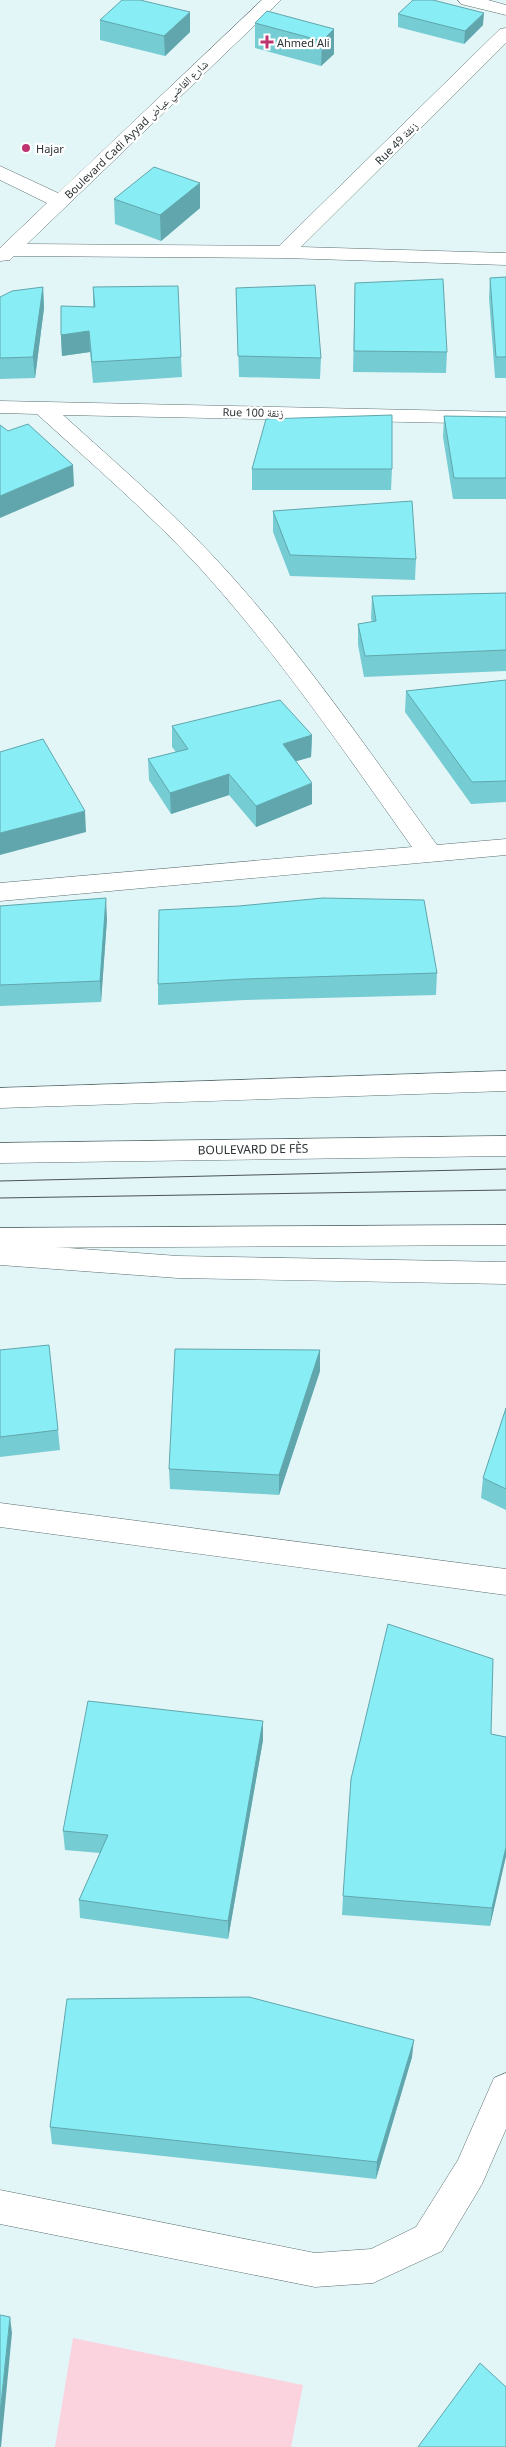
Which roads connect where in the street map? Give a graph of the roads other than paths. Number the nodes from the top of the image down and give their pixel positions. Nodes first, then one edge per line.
1 (272, 0) edge
2 (467, 0) edge
3 (506, 10) edge
4 (506, 33) edge
5 (1, 173) edge
6 (60, 202) junction
7 (284, 252) junction
8 (5, 255) edge
9 (506, 259) edge
10 (0, 407) edge
11 (42, 407) junction
12 (506, 418) edge
13 (506, 847) edge
14 (428, 852) junction
15 (0, 892) edge
16 (506, 1081) edge
17 (0, 1098) edge
18 (506, 1146) edge
19 (0, 1153) edge
20 (506, 1234) edge
21 (0, 1238) edge
22 (0, 1254) edge
23 (506, 1273) edge
24 (0, 1515) edge
25 (506, 1582) edge
26 (506, 2089) edge
27 (0, 2207) edge

1 - 6 street, Boulevard Cadi Ayyad شارع القاضي عياض
2 - 3 street
4 - 7 street, Rue 49 زنقة
5 - 6 street
6 - 8 street, Boulevard Cadi Ayyad شارع القاضي عياض
7 - 8 street
7 - 9 street
10 - 11 street, Rue 100 زنقة
11 - 12 street, Rue 100 زنقة
11 - 14 street
13 - 14 street
14 - 15 street
16 - 17 street
18 - 19 street, BOULEVARD DE FÈS
20 - 21 street
22 - 23 street
24 - 25 street
26 - 27 street

